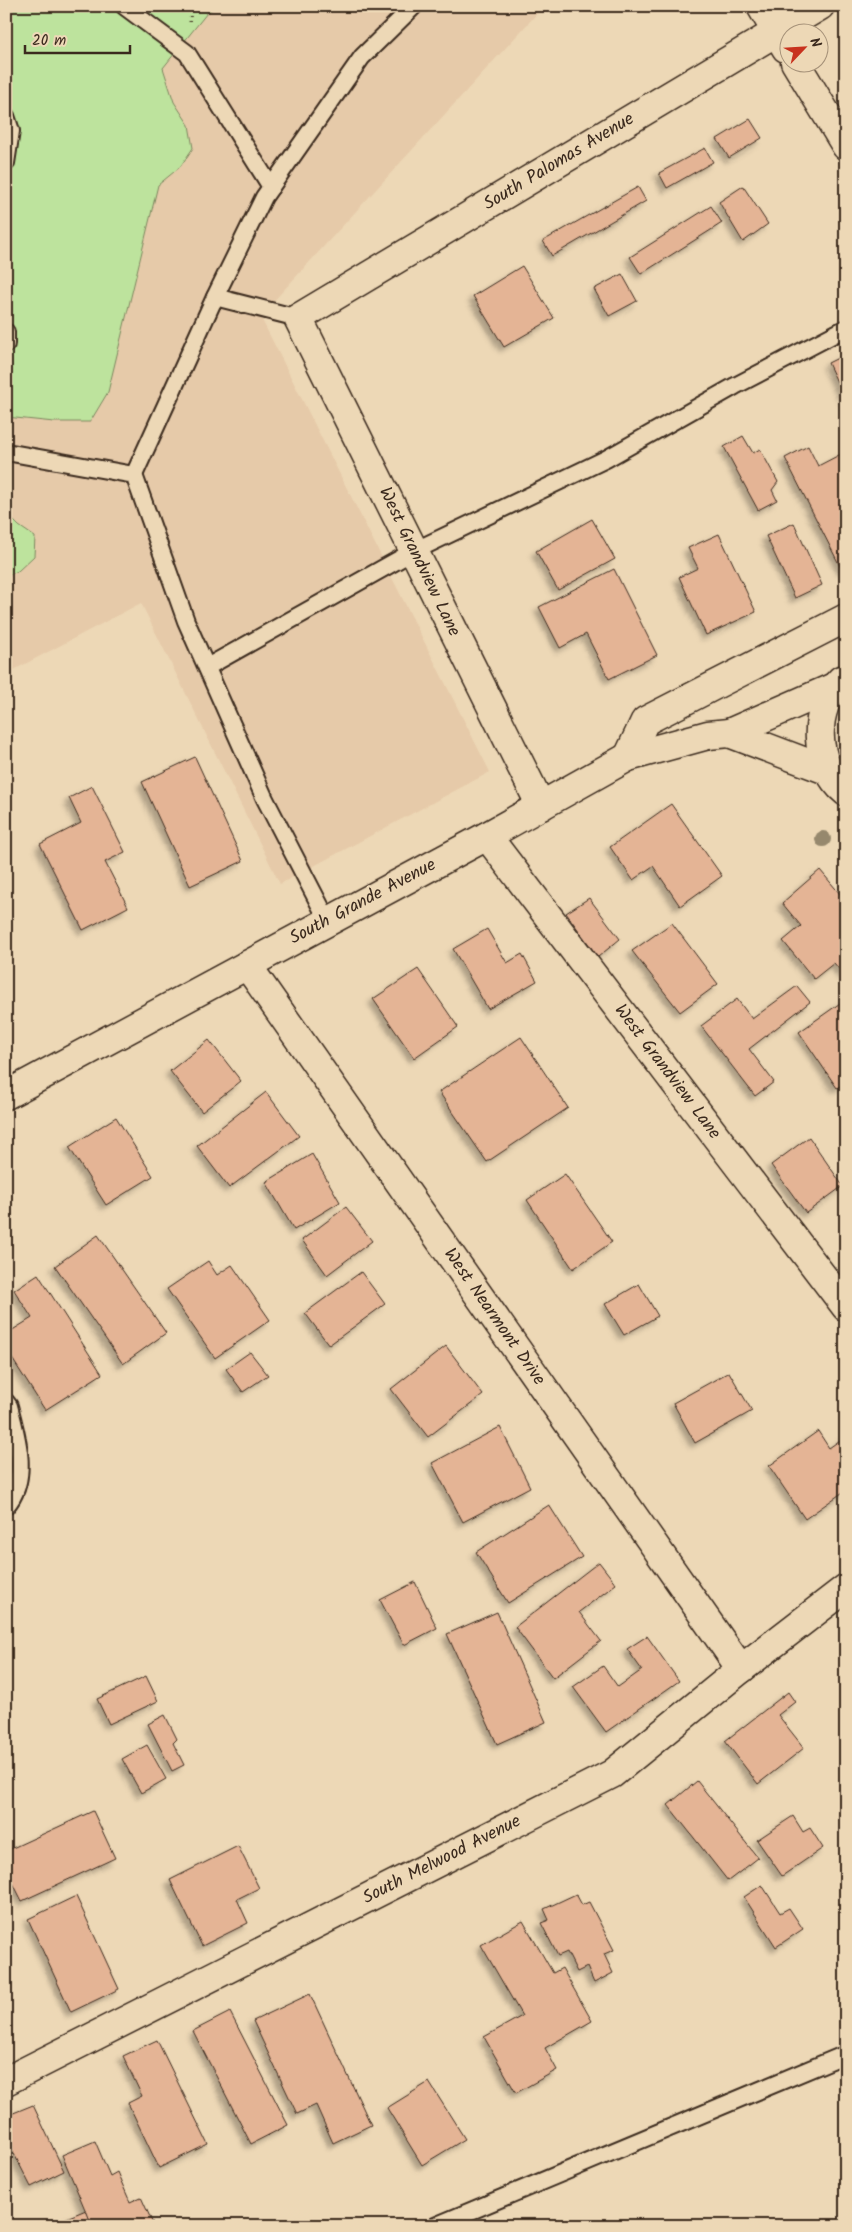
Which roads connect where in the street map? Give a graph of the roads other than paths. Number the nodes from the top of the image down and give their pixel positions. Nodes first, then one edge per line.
1 (124, 6) edge
2 (414, 6) edge
3 (761, 6) edge
4 (820, 6) edge
5 (804, 22) edge
6 (780, 38) edge
7 (780, 45) edge
8 (801, 72) edge
9 (6, 116) edge
10 (846, 146) edge
11 (6, 163) edge
12 (271, 187) junction
13 (215, 297) junction
14 (298, 318) junction
15 (846, 328) edge
16 (6, 332) edge
17 (6, 344) edge
18 (6, 452) edge
19 (134, 474) junction
20 (414, 551) junction
21 (846, 618) edge
22 (207, 667) junction
23 (840, 681) edge
24 (729, 734) junction
25 (628, 757) junction
26 (829, 771) junction
27 (846, 792) edge
28 (541, 806) junction
29 (488, 836) junction
30 (328, 921) junction
31 (247, 965) junction
32 (6, 1095) edge
33 (846, 1307) edge
34 (6, 1402) edge
35 (6, 1506) edge
36 (846, 1588) edge
37 (741, 1669) junction
38 (846, 2054) edge
39 (6, 2081) edge
40 (435, 2226) edge

1 - 12 lane
2 - 12 lane
3 - 6 street
4 - 5 street, South Palomas Avenue
7 - 14 street, South Palomas Avenue
8 - 10 street
9 - 11 lane
12 - 13 lane
13 - 14 lane
13 - 19 lane
14 - 20 street, West Grandview Lane
15 - 20 lane
16 - 17 lane
18 - 19 lane
19 - 22 lane
20 - 22 lane
20 - 28 street, West Grandview Lane
21 - 25 street
22 - 30 lane
23 - 24 street, South Grande Avenue
23 - 26 street
24 - 25 street, South Grande Avenue
24 - 26 street, South Grande Avenue
25 - 28 street, South Grande Avenue
26 - 27 street
28 - 29 street, South Grande Avenue
29 - 30 street, South Grande Avenue
29 - 33 street, West Grandview Lane
30 - 31 street, South Grande Avenue
31 - 32 street, South Grande Avenue
31 - 37 street, West Nearmont Drive
34 - 35 lane
36 - 37 street, South Melwood Avenue
37 - 39 street, South Melwood Avenue
38 - 40 lane

